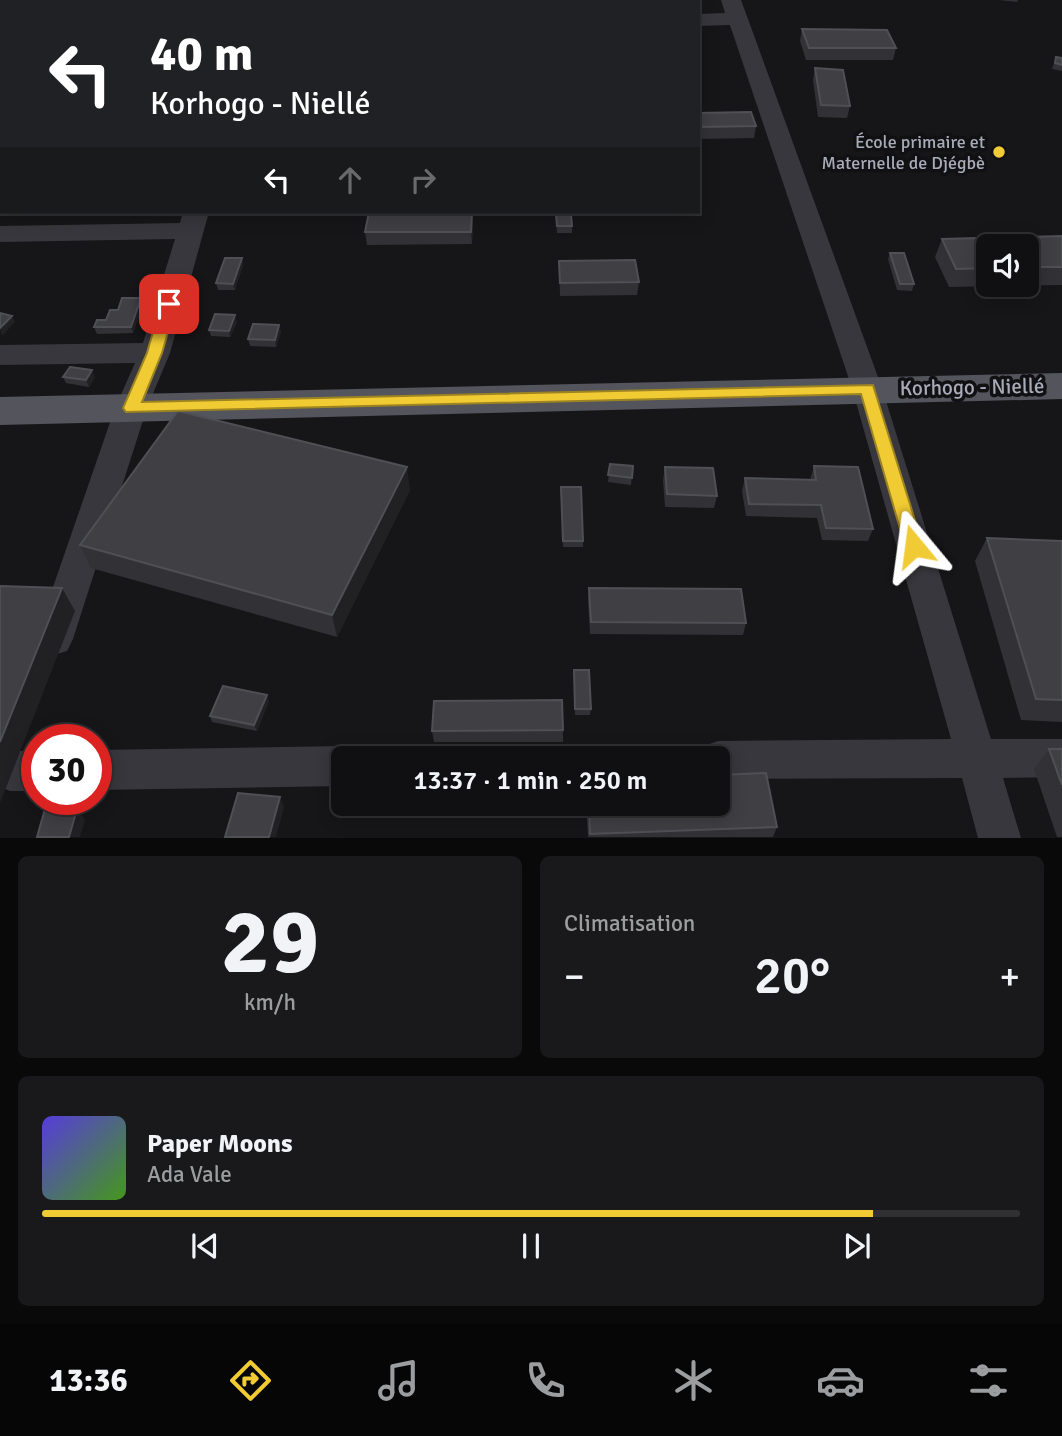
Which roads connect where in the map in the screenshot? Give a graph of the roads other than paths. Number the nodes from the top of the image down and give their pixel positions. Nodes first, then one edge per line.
1 (734, 10) edge
2 (700, 19) edge
3 (193, 221) edge
4 (43, 223) edge
5 (0, 234) edge
6 (155, 353) junction
7 (0, 355) edge
8 (1062, 386) edge
9 (867, 388) junction
10 (131, 408) junction
11 (0, 411) edge
12 (44, 667) dead end
13 (21, 746) edge
14 (976, 757) junction
15 (1062, 758) edge
16 (730, 760) edge
17 (331, 766) edge
18 (112, 770) edge
19 (16, 780) edge
20 (1000, 838) edge

1 - 2 street
1 - 9 street
3 - 4 street
3 - 6 street
4 - 5 street
6 - 7 street
6 - 10 street
8 - 9 main road, Korhogo - Niellé
9 - 10 main road, Korhogo - Niellé
9 - 14 street
10 - 11 main road, Korhogo - Niellé
10 - 12 street
13 - 19 street
14 - 15 street
14 - 16 street
14 - 20 street
17 - 18 street

